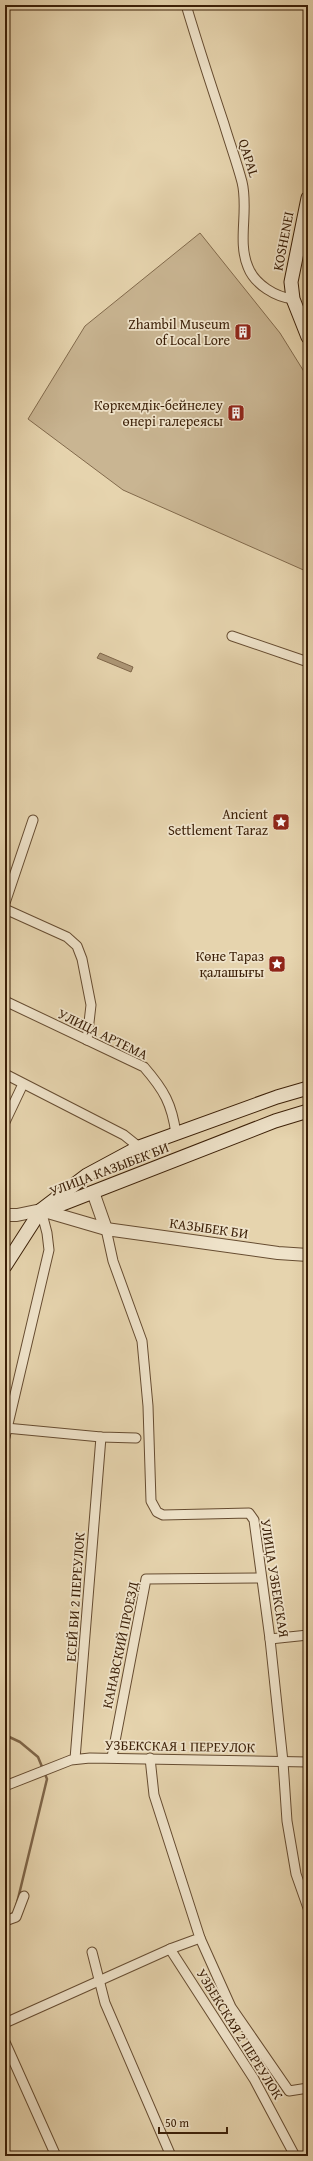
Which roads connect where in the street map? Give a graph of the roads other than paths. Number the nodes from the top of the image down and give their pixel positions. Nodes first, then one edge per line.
1 (186, 5) edge
2 (308, 198) edge
3 (293, 298) junction
4 (308, 337) edge
5 (232, 636) dead end
6 (308, 662) edge
7 (33, 820) dead end
8 (5, 903) edge
9 (5, 909) edge
10 (5, 1001) edge
11 (87, 1040) junction
12 (5, 1074) edge
13 (23, 1084) junction
14 (308, 1088) edge
15 (267, 1100) junction
16 (308, 1111) edge
17 (275, 1121) junction
18 (5, 1122) edge
19 (176, 1134) junction
20 (139, 1147) junction
21 (93, 1192) junction
22 (41, 1210) junction
23 (5, 1215) edge
24 (106, 1230) junction
25 (308, 1254) edge
26 (5, 1266) edge
27 (6, 1428) junction
28 (5, 1437) edge
29 (101, 1437) junction
30 (136, 1438) dead end
31 (261, 1578) junction
32 (308, 1635) edge
33 (270, 1639) junction
34 (112, 1758) junction
35 (150, 1758) junction
36 (75, 1759) junction
37 (283, 1762) junction
38 (308, 1762) edge
39 (5, 1786) edge
40 (24, 1896) dead end
41 (308, 1908) edge
42 (5, 1921) edge
43 (200, 1938) junction
44 (170, 1949) junction
45 (92, 1952) dead end
46 (99, 1981) junction
47 (5, 2023) edge
48 (5, 2042) edge
49 (308, 2088) edge
50 (56, 2156) edge
51 (171, 2156) edge
52 (296, 2156) edge

1 - 3 street, QAPAL
2 - 3 main road, KOSHENEI
3 - 4 main road, KOSHENEI
5 - 6 street
7 - 8 street
9 - 11 street
10 - 11 street, УЛИЦА АРТЕМА
11 - 19 street, УЛИЦА АРТЕМА
12 - 13 street
13 - 18 street
13 - 20 street
14 - 15 main road, УЛИЦА КАЗЫБЕК БИ
15 - 17 main road
15 - 19 main road, УЛИЦА КАЗЫБЕК БИ
16 - 17 main road, УЛИЦА КАЗЫБЕК БИ
17 - 21 main road, УЛИЦА КАЗЫБЕК БИ
19 - 20 main road, УЛИЦА КАЗЫБЕК БИ
20 - 22 main road, УЛИЦА КАЗЫБЕК БИ
21 - 22 main road, УЛИЦА КАЗЫБЕК БИ
21 - 24 street
22 - 23 street
22 - 24 street, КАЗЫБЕК БИ
22 - 26 main road
22 - 27 street
24 - 25 street, КАЗЫБЕК БИ
24 - 31 street, УЛИЦА УЗБЕКСКАЯ
27 - 28 street
27 - 29 street
29 - 30 street
29 - 36 street, ЕСЕЙ БИ 2 ПЕРЕУЛОК
31 - 33 street, УЛИЦА УЗБЕКСКАЯ
31 - 34 street, КАНАВСКИЙ ПРОЕЗД
32 - 33 street
33 - 37 street, УЛИЦА УЗБЕКСКАЯ
34 - 35 street, УЗБЕКСКАЯ 1 ПЕРЕУЛОК
34 - 36 street, УЗБЕКСКАЯ 1 ПЕРЕУЛОК
35 - 37 street, УЗБЕКСКАЯ 1 ПЕРЕУЛОК
35 - 43 street, УЗБЕКСКАЯ 2 ПЕРЕУЛОК
36 - 39 street, УЗБЕКСКАЯ 1 ПЕРЕУЛОК
37 - 38 street, УЗБЕКСКАЯ 1 ПЕРЕУЛОК
37 - 41 street, УЛИЦА УЗБЕКСКАЯ
40 - 42 street
43 - 44 street
43 - 49 street, УЗБЕКСКАЯ 2 ПЕРЕУЛОК
44 - 46 street
44 - 52 street, УЗБЕКСКАЯ 2 ПЕРЕУЛОК
45 - 46 street
46 - 47 street
46 - 51 street
48 - 50 street

